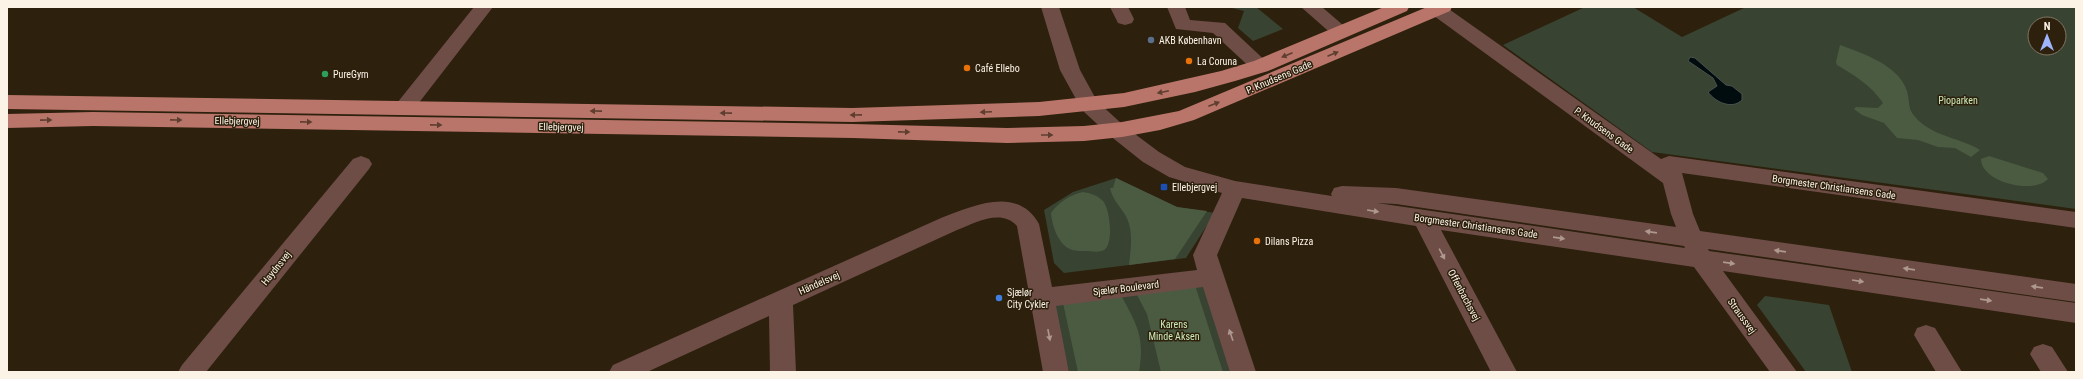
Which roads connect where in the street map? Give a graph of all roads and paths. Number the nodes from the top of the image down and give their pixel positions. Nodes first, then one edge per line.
1 (484, 7) edge
2 (1051, 7) edge
3 (1176, 7) edge
4 (1310, 7) edge
5 (1400, 7) edge
6 (1440, 8) edge
7 (1341, 32) junction
8 (1261, 66) junction
9 (7, 102) edge
10 (1089, 105) junction
11 (404, 108) junction
12 (7, 121) edge
13 (1116, 130) junction
14 (361, 164) dead end
15 (1673, 180) junction
16 (1243, 190) junction
17 (1424, 219) junction
18 (2076, 220) edge
19 (1696, 249) junction
20 (1211, 277) junction
21 (2076, 293) edge
22 (1042, 298) junction
23 (782, 300) junction
24 (2076, 313) edge
25 (1926, 335) dead end
26 (191, 372) edge
27 (622, 372) edge
28 (783, 372) edge
29 (1056, 372) edge
30 (1243, 372) edge
31 (1504, 372) edge
32 (1784, 372) edge
33 (1949, 372) edge

1 - 11 street
2 - 10 street
3 - 8 street, P. Knudsens Gade
4 - 7 street
5 - 7 main road, P. Knudsens Gade
13 -> 6 main road, P. Knudsens Gade
6 - 15 street, P. Knudsens Gade
7 -> 8 main road, P. Knudsens Gade
8 -> 10 main road, P. Knudsens Gade
9 - 11 main road, Ellebjergvej
10 -> 11 main road, Ellebjergvej
10 - 13 street, Borgmester Christiansens Gade
12 -> 13 main road, Ellebjergvej
13 - 16 street, Borgmester Christiansens Gade
14 - 26 street, Haydnsvej
15 - 18 street, Borgmester Christiansens Gade
15 - 19 street, Borgmester Christiansens Gade
16 -> 17 street, Borgmester Christiansens Gade
19 -> 16 street, Borgmester Christiansens Gade
16 - 20 street
17 -> 19 street, Borgmester Christiansens Gade
17 -> 31 street, Offenbachsvej
21 -> 19 street, Borgmester Christiansens Gade
19 -> 24 street, Borgmester Christiansens Gade
19 - 32 street, Straussvej
20 - 22 street, Sjælør Boulevard
30 -> 20 street
22 - 23 street, Händelsvej
22 -> 29 street
23 - 27 street, Händelsvej
23 - 28 street
25 - 33 street

